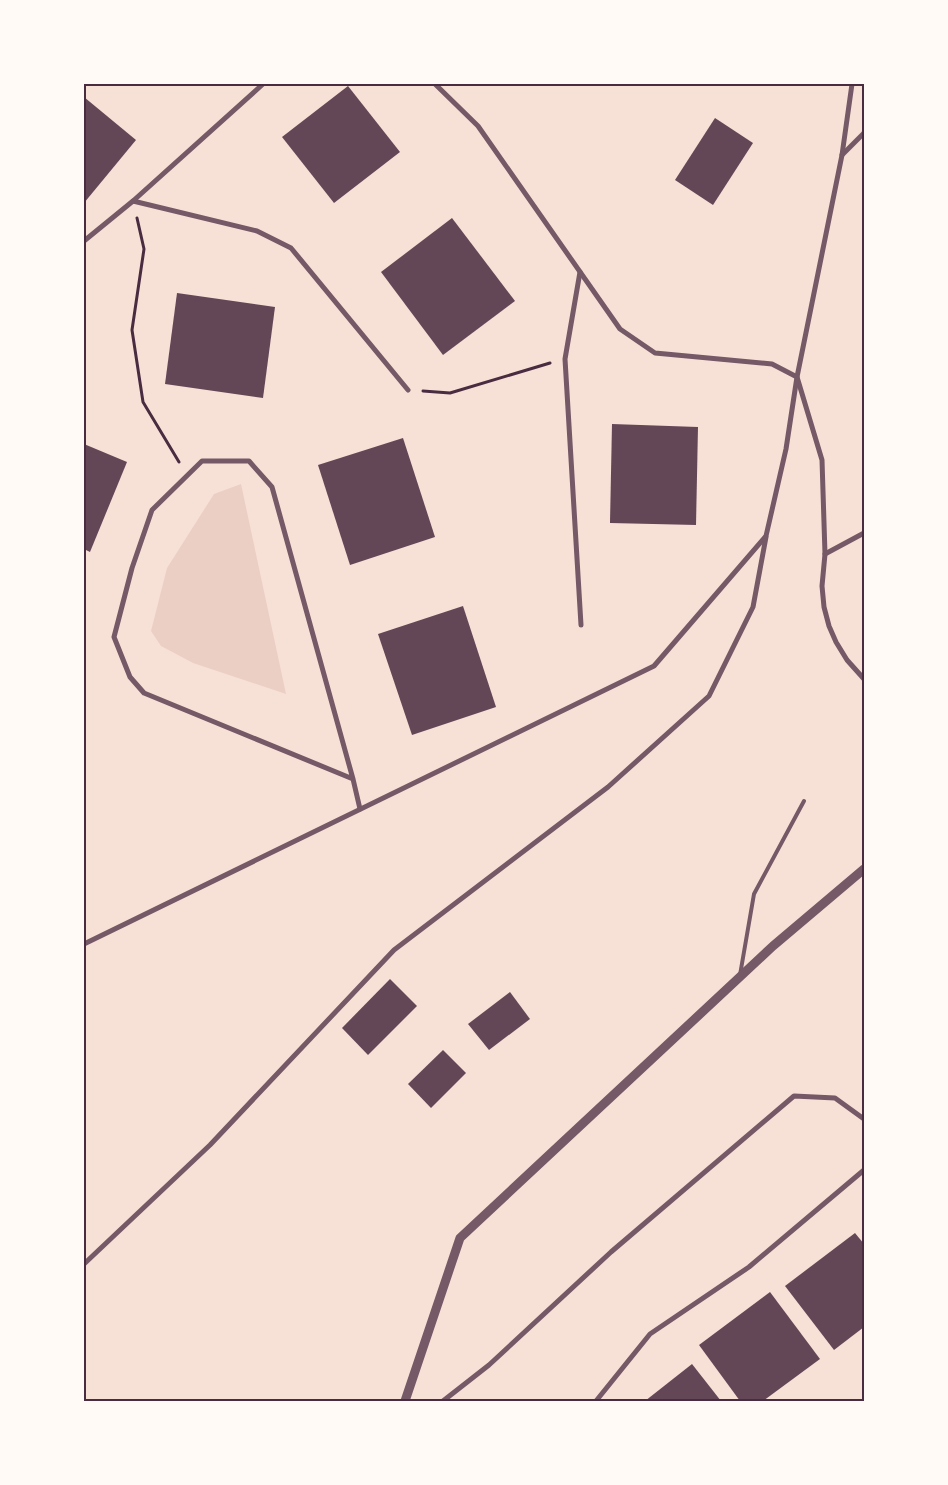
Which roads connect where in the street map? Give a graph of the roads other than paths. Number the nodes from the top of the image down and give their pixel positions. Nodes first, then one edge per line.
1 (263, 84) edge
2 (436, 84) edge
3 (852, 84) edge
4 (864, 133) edge
5 (842, 155) junction
6 (133, 201) junction
7 (84, 241) edge
8 (580, 271) junction
9 (797, 377) junction
10 (408, 390) road end
11 (864, 533) edge
12 (766, 536) junction
13 (825, 554) junction
14 (580, 625) dead end
15 (862, 676) edge
16 (353, 779) junction
17 (804, 800) dead end
18 (360, 810) junction
19 (864, 869) edge
20 (84, 944) edge
21 (740, 977) junction
22 (864, 1119) edge
23 (864, 1170) edge
24 (85, 1262) edge
25 (405, 1401) edge
26 (443, 1401) edge
27 (596, 1401) edge

1 - 6 street
2 - 8 street
3 - 5 street
4 - 5 street
5 - 9 street
6 - 7 street
6 - 10 street
8 - 9 street
8 - 14 street
9 - 12 street
9 - 13 street
11 - 13 street
12 - 18 street
12 - 24 street
13 - 15 street
16 - 16 street
16 - 18 street
17 - 21 lane
18 - 20 street
19 - 21 street
21 - 25 street
22 - 26 street
23 - 27 street

